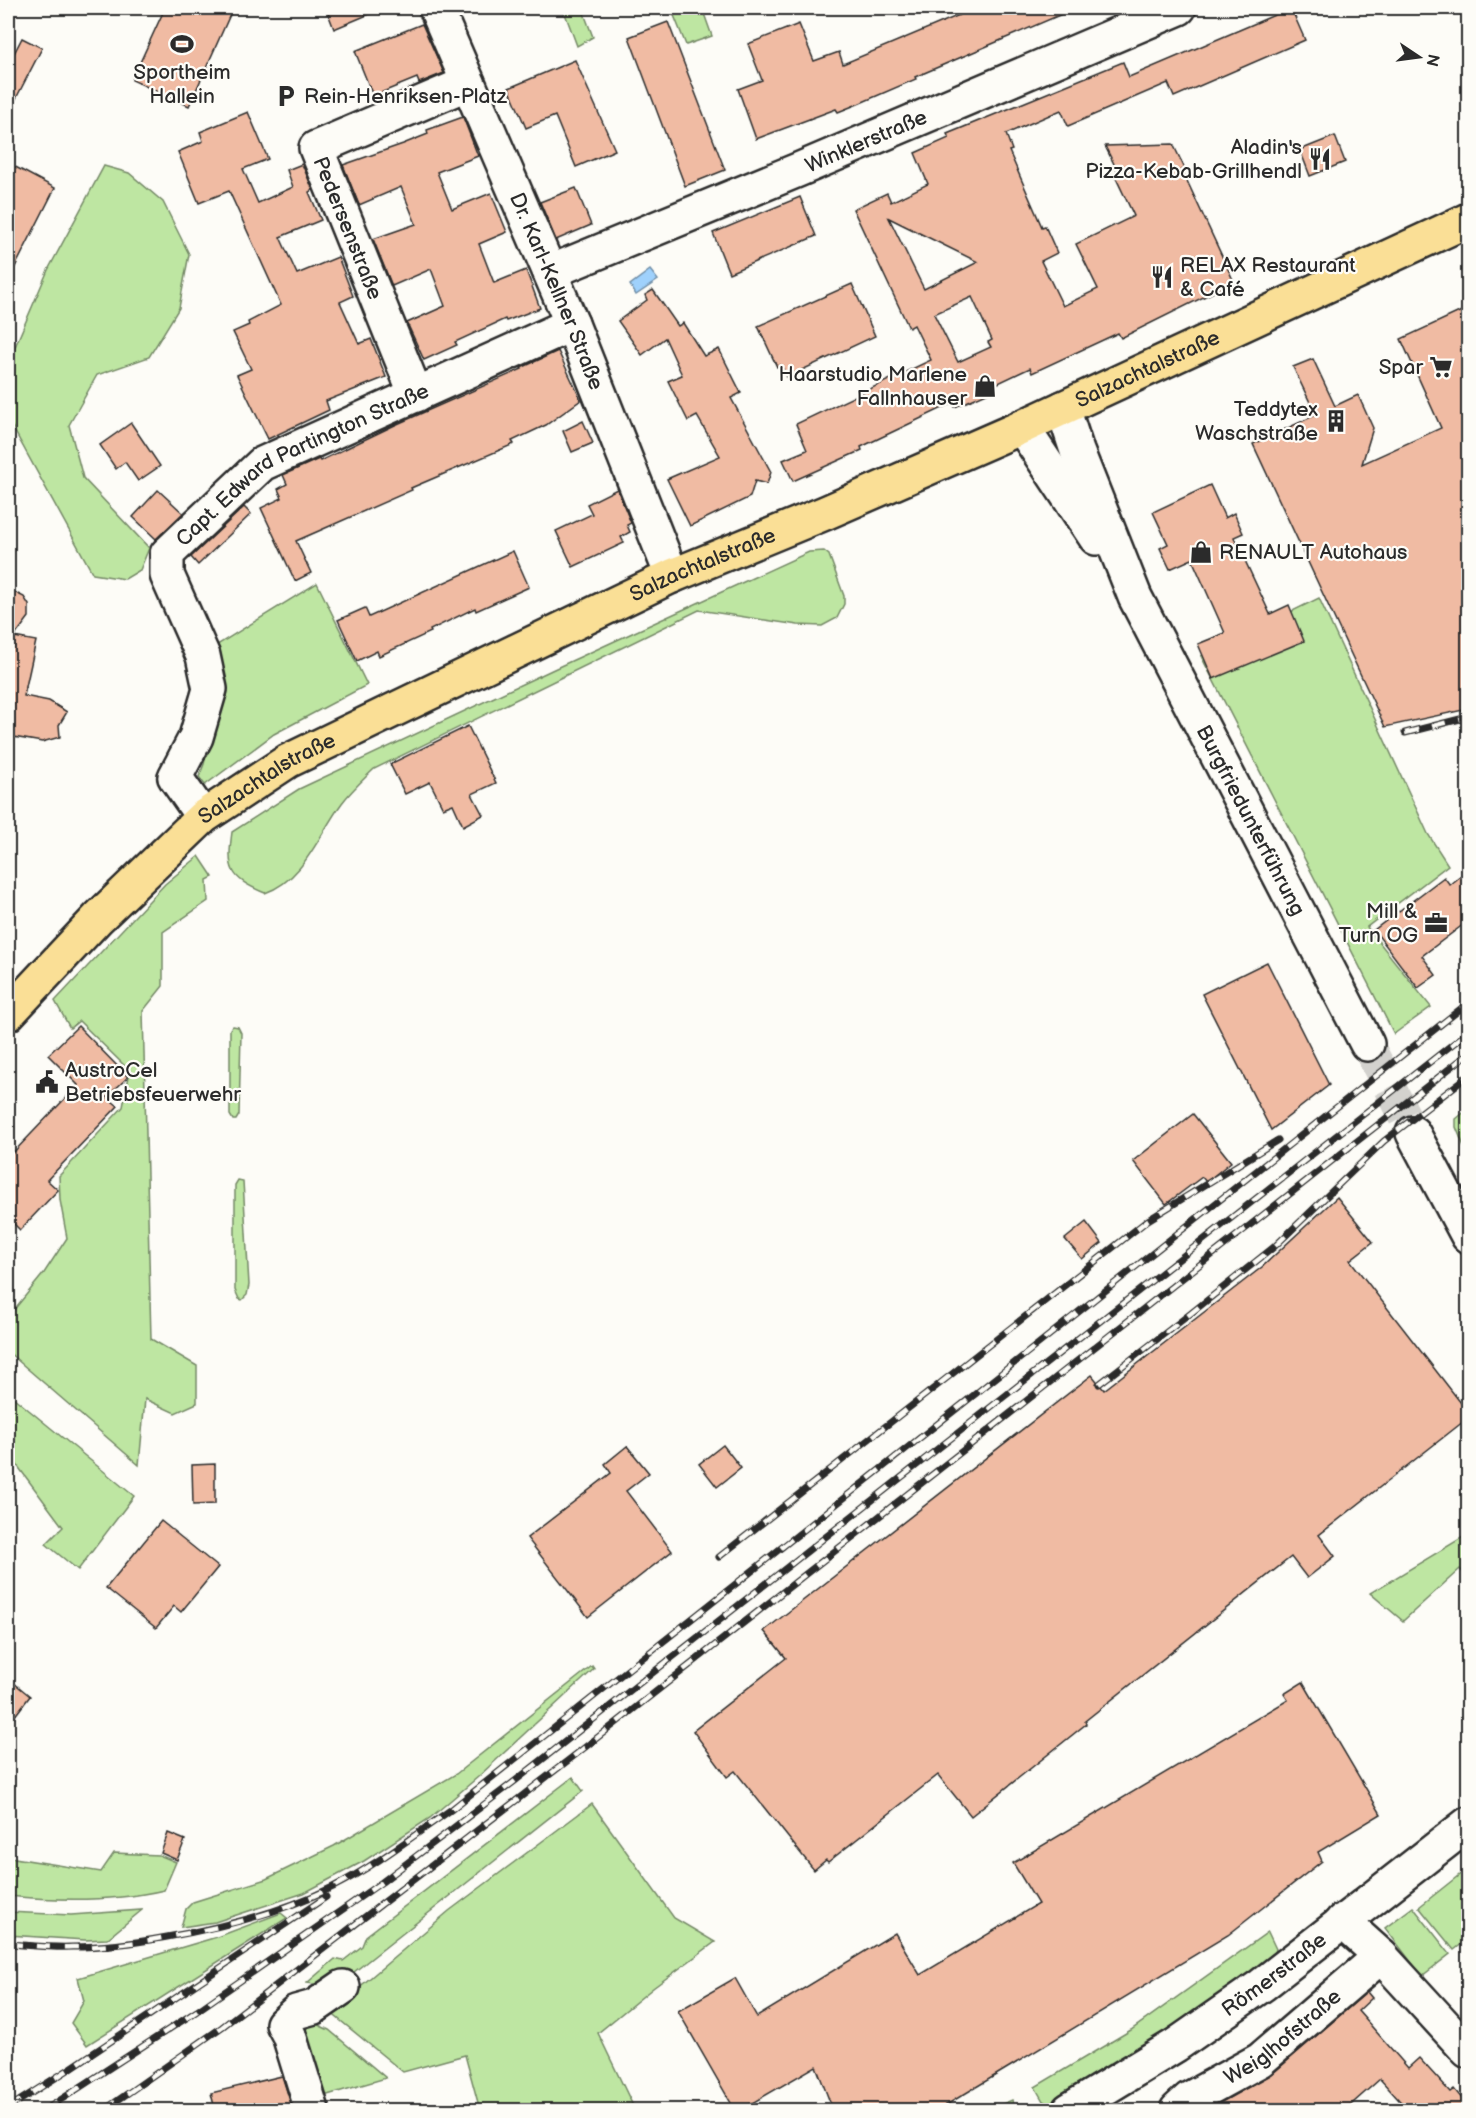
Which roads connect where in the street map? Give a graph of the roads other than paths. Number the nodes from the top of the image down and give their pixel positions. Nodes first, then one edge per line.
1 (436, 8) edge
2 (1174, 9) edge
3 (468, 83) junction
4 (1468, 220) edge
5 (550, 272) junction
6 (572, 324) junction
7 (416, 395) junction
8 (1063, 408) junction
9 (1022, 427) junction
10 (672, 576) junction
11 (1135, 597) junction
12 (203, 817) junction
13 (8, 1014) edge
14 (1367, 1044) tunnel mouth
15 (1413, 1133) tunnel mouth
16 (1468, 1236) edge
17 (1468, 1824) edge
18 (1342, 1921) junction
19 (1381, 1956) junction
20 (343, 1988) dead end
21 (1468, 2051) edge
22 (312, 2110) edge
23 (1072, 2110) edge
24 (1177, 2110) edge

1 - 3 street, Dr. Karl-Kellner Straße
2 - 5 street, Winklerstraße
3 - 5 street, Dr. Karl-Kellner Straße
3 - 7 street, Pedersenstraße
4 - 8 main road, Salzachtalstraße
5 - 6 street, Dr. Karl-Kellner Straße
6 - 7 street, Capt. Edward Partington Straße
6 - 10 street, Dr. Karl-Kellner Straße
7 - 12 street, Capt. Edward Partington Straße
8 - 9 main road, Salzachtalstraße
8 - 11 street, Burgfriedunterführung
9 - 10 main road, Salzachtalstraße
9 - 11 street, Burgfriedunterführung
10 - 12 main road, Salzachtalstraße
11 - 14 street, Burgfriedunterführung
12 - 13 main road, Salzachtalstraße
15 - 16 street
17 - 18 street, Römerstraße
18 - 19 street
18 - 23 street, Römerstraße
19 - 21 street
19 - 24 street, Weiglhofstraße
20 - 22 street

